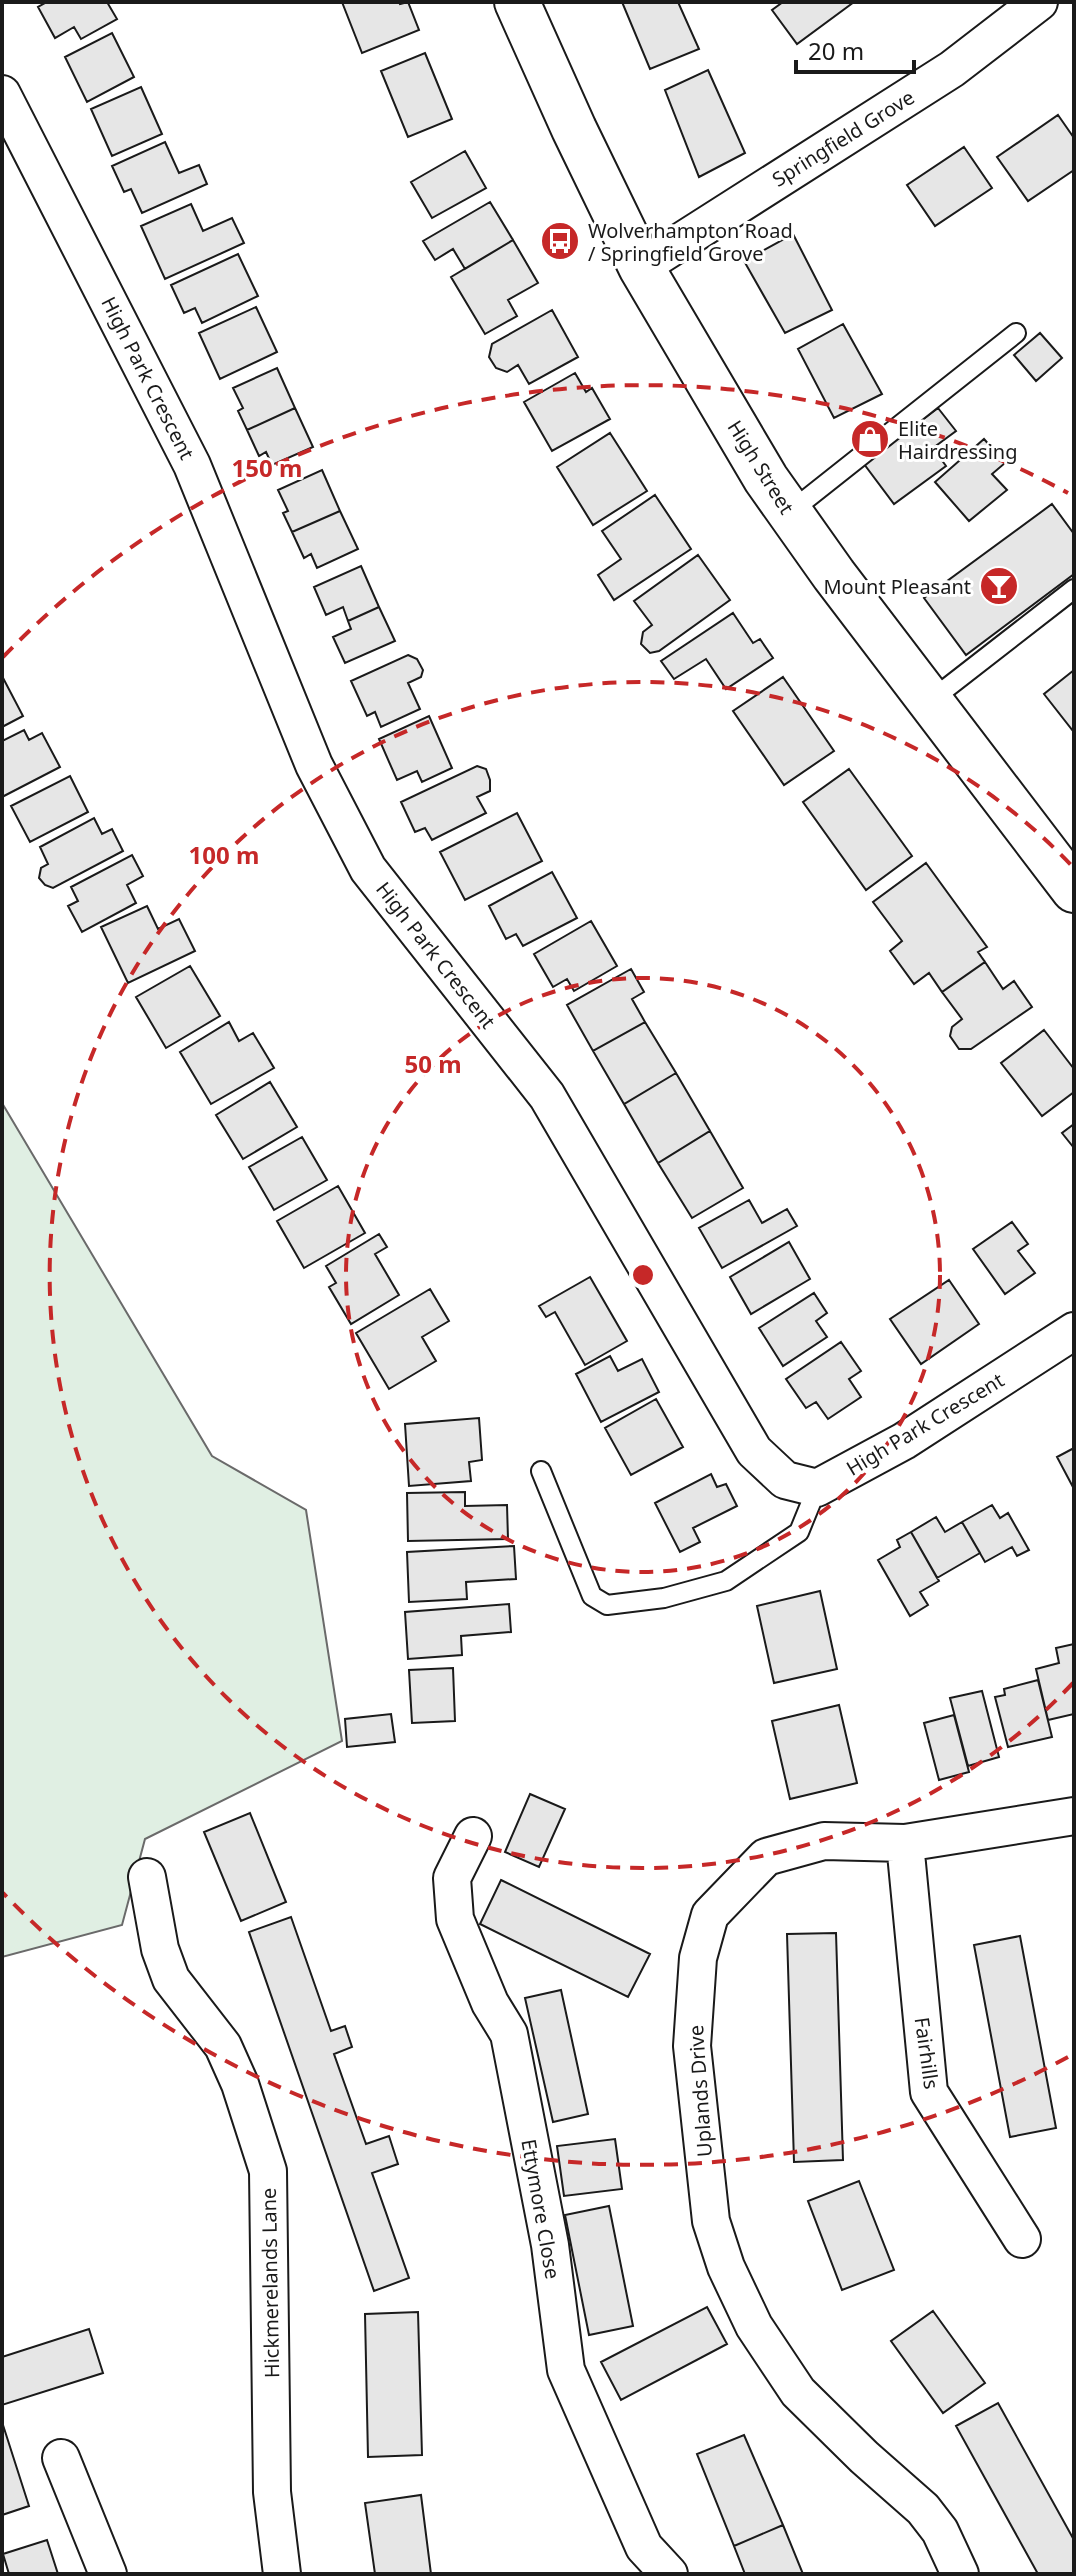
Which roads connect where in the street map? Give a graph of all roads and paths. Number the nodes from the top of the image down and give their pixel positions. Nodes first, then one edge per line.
1 (517, 2) edge
2 (1039, 2) edge
3 (2, 94) edge
4 (641, 267) junction
5 (1016, 333) dead end
6 (790, 512) junction
7 (1074, 589) edge
8 (930, 701) junction
9 (1074, 890) edge
10 (1074, 1331) edge
11 (541, 1471) dead end
12 (817, 1488) junction
13 (1074, 1816) edge
14 (473, 1836) dead end
15 (905, 1843) junction
16 (147, 1877) dead end
17 (1022, 2239) dead end
18 (61, 2458) dead end
19 (108, 2574) edge
20 (282, 2574) edge
21 (669, 2574) edge
22 (960, 2574) edge

1 - 4 main road, High Street
2 - 4 street, Springfield Grove
3 - 12 street, High Park Crescent
4 - 6 main road, High Street
5 - 6 lane
6 - 8 main road, High Street
7 - 8 lane
8 - 9 main road, High Street
10 - 12 street, High Park Crescent
11 - 12 lane
13 - 15 street, Uplands Drive
14 - 21 street, Ettymore Close
15 - 17 street, Fairhills
15 - 22 street, Uplands Drive
16 - 20 street, Hickmerelands Lane
18 - 19 street

